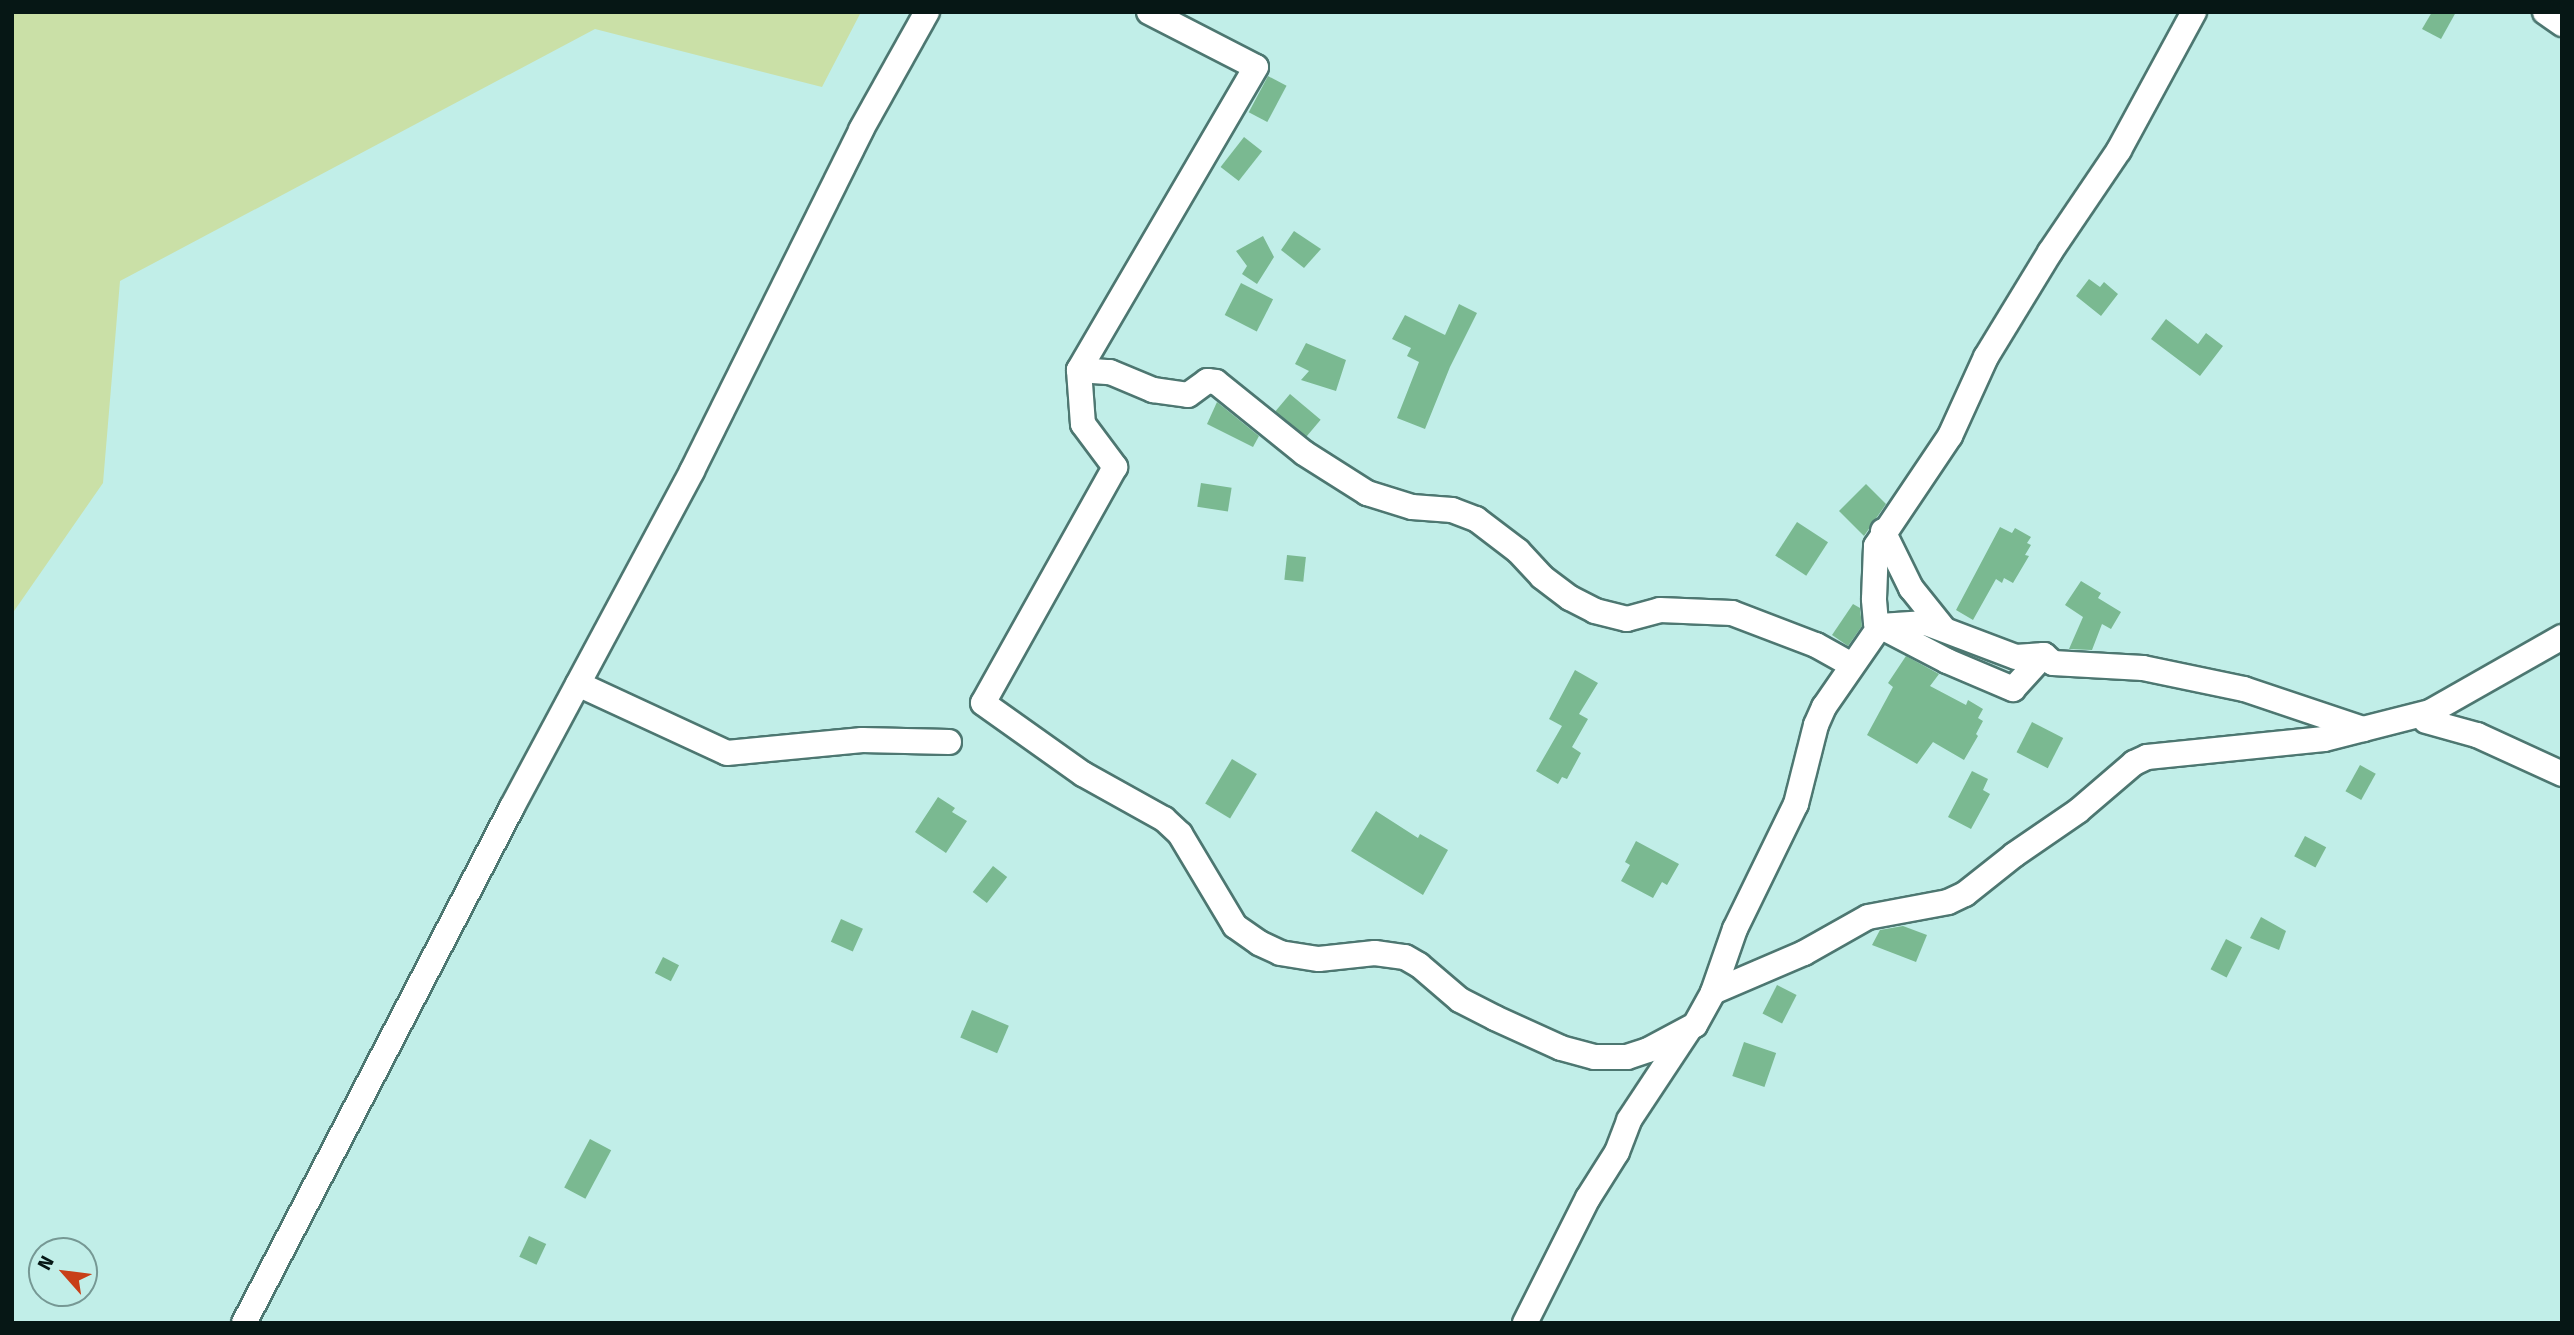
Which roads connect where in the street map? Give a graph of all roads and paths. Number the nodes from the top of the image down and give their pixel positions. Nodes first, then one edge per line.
1 (927, 12) edge
2 (1149, 12) edge
3 (2194, 12) edge
4 (2545, 12) edge
5 (2562, 24) edge
6 (1079, 370) junction
7 (1884, 531) junction
8 (1880, 625) junction
9 (1943, 628) junction
10 (2562, 637) edge
11 (2044, 655) junction
12 (1852, 665) junction
13 (578, 684) junction
14 (2426, 721) dead end
15 (2367, 730) junction
16 (949, 742) dead end
17 (2562, 774) edge
18 (1713, 992) junction
19 (1690, 1028) junction
20 (244, 1323) edge
21 (1525, 1323) edge

1 - 13 street
2 - 6 street
3 - 7 street
4 - 5 street
6 - 12 street
6 - 19 street
7 - 8 street
7 - 9 street
8 - 9 street
8 - 11 street
8 - 12 street
9 - 11 street
10 - 15 street
11 - 15 street
12 - 18 street
13 - 16 street
13 - 20 street
14 - 17 street
15 - 18 street
18 - 19 street
19 - 21 street

